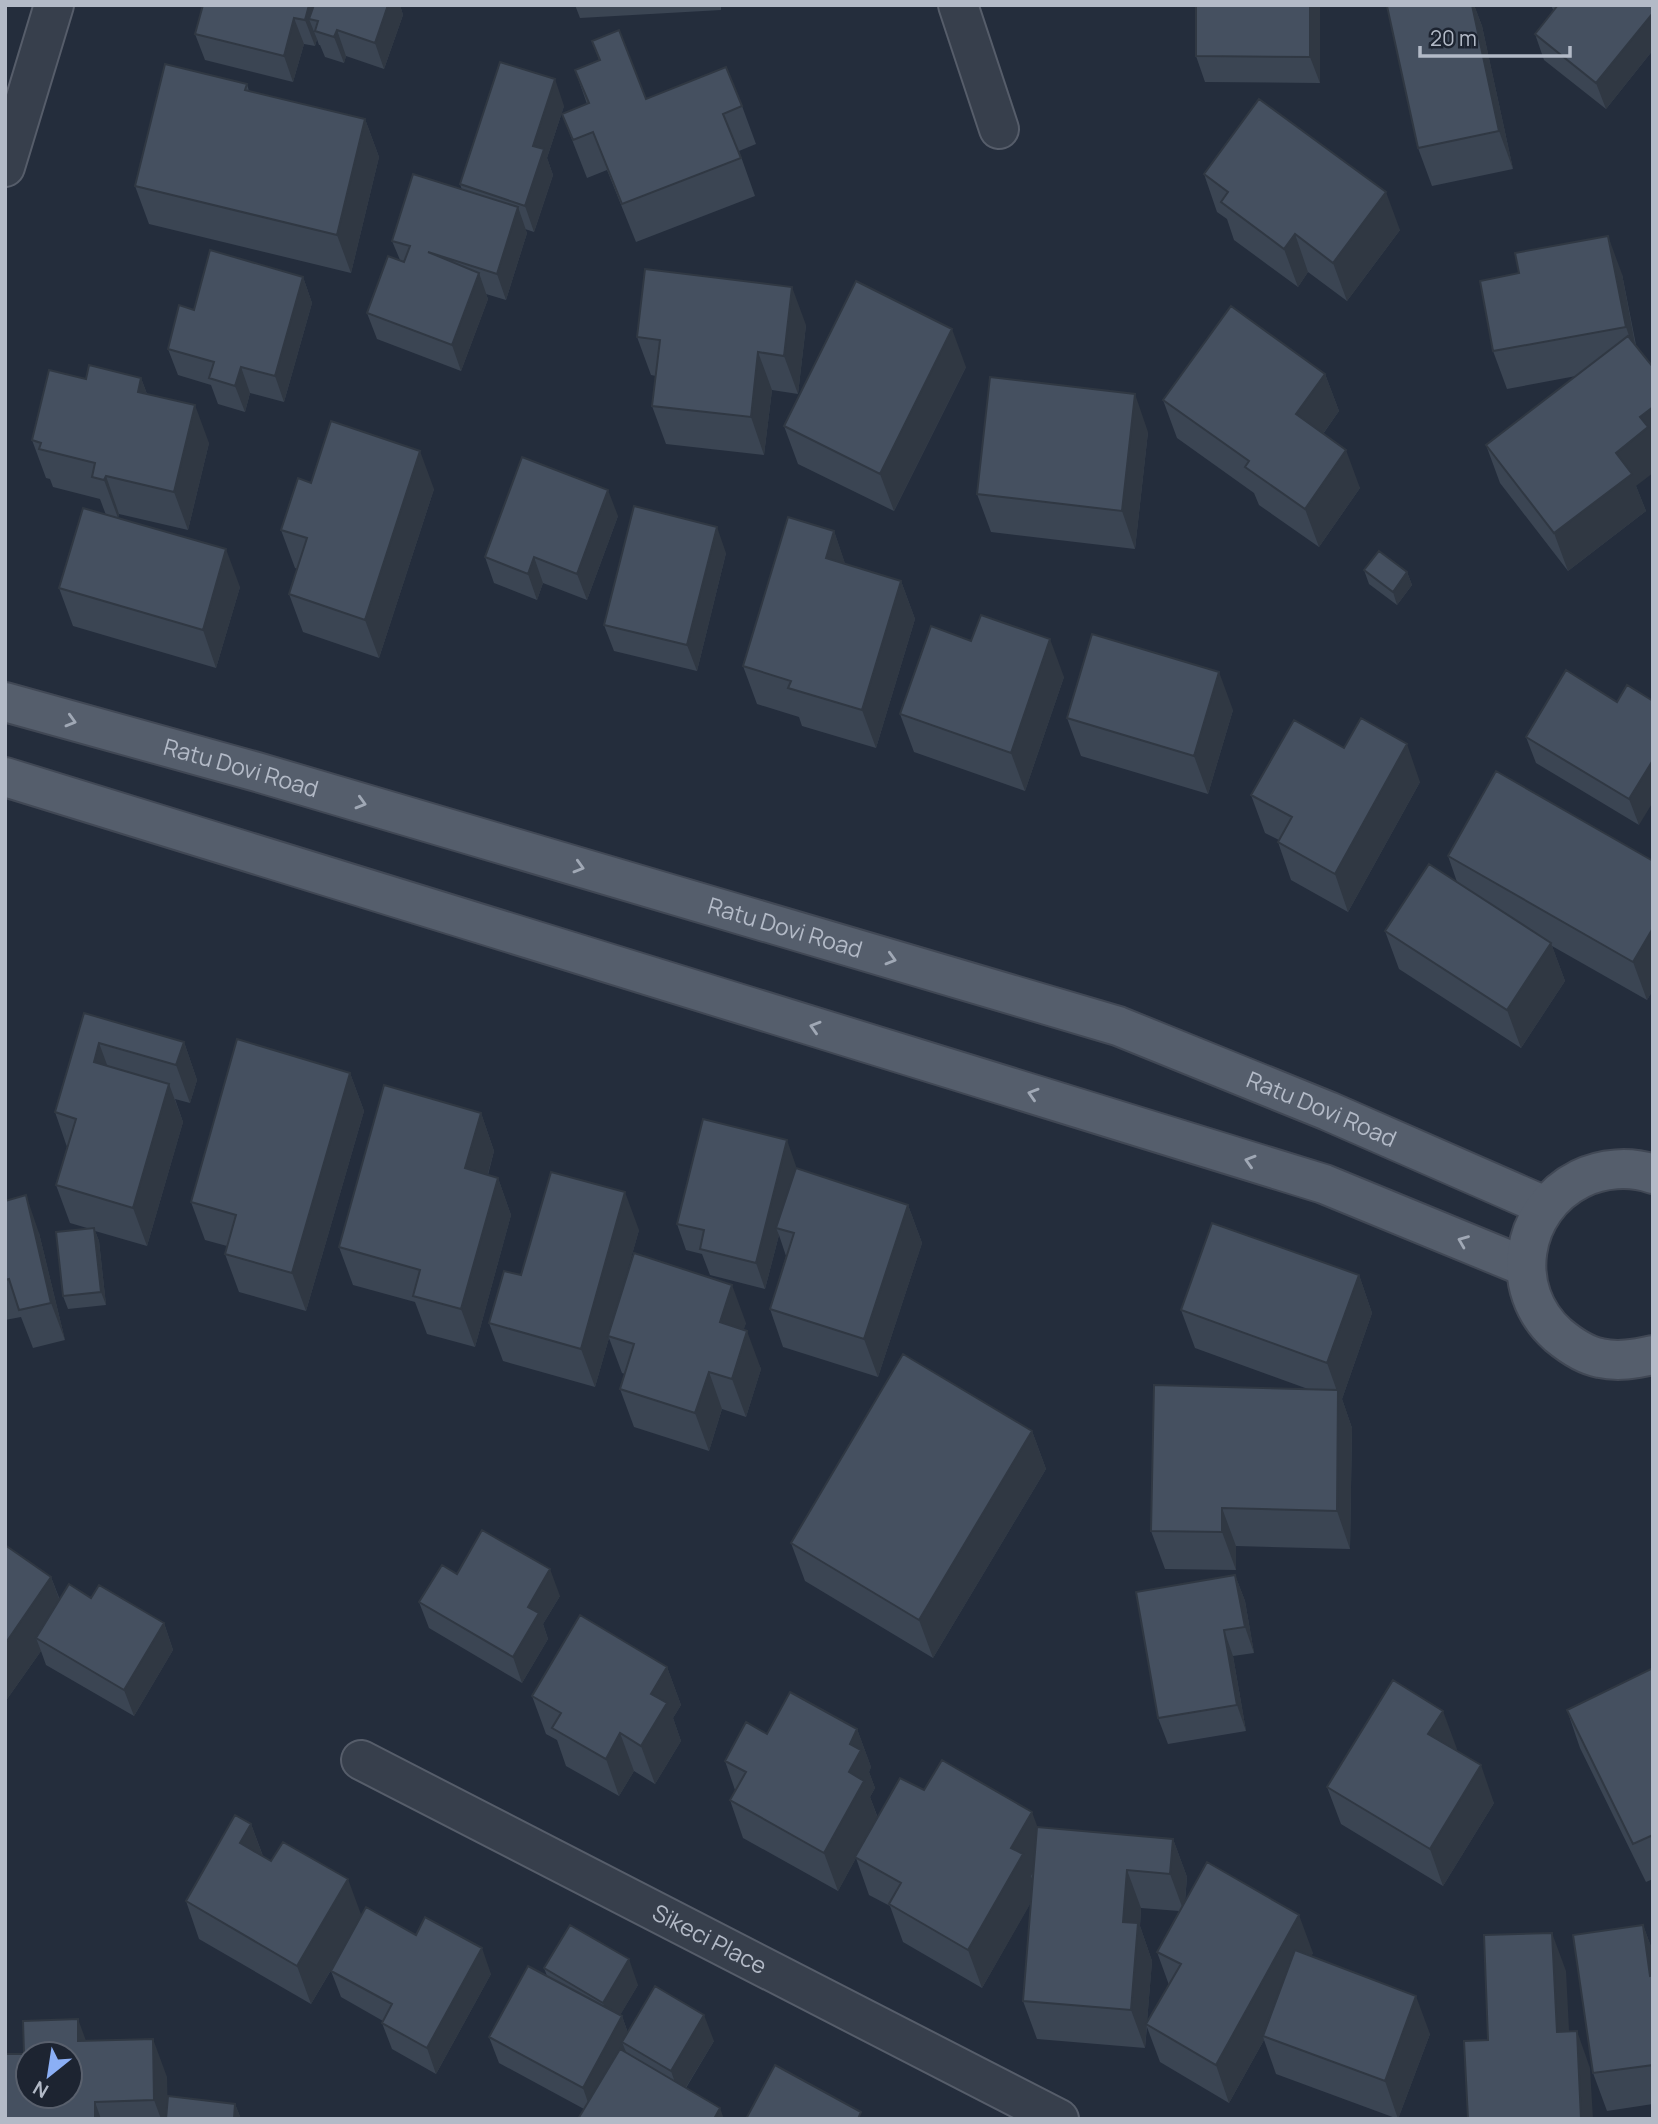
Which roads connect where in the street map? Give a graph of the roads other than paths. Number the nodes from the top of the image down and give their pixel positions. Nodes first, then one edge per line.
1 (54, 5) edge
2 (958, 5) edge
3 (999, 128) dead end
4 (5, 167) edge
5 (5, 702) edge
6 (5, 776) edge
7 (1652, 1172) edge
8 (1545, 1206) junction
9 (1526, 1267) junction
10 (1653, 1355) edge
11 (362, 1760) dead end
12 (1059, 2119) edge

1 - 4 street
2 - 3 street
5 -> 8 main road, Ratu Dovi Road
9 -> 6 main road
7 - 8 main road
8 - 9 main road
9 - 10 main road
11 - 12 street, Sikeci Place

